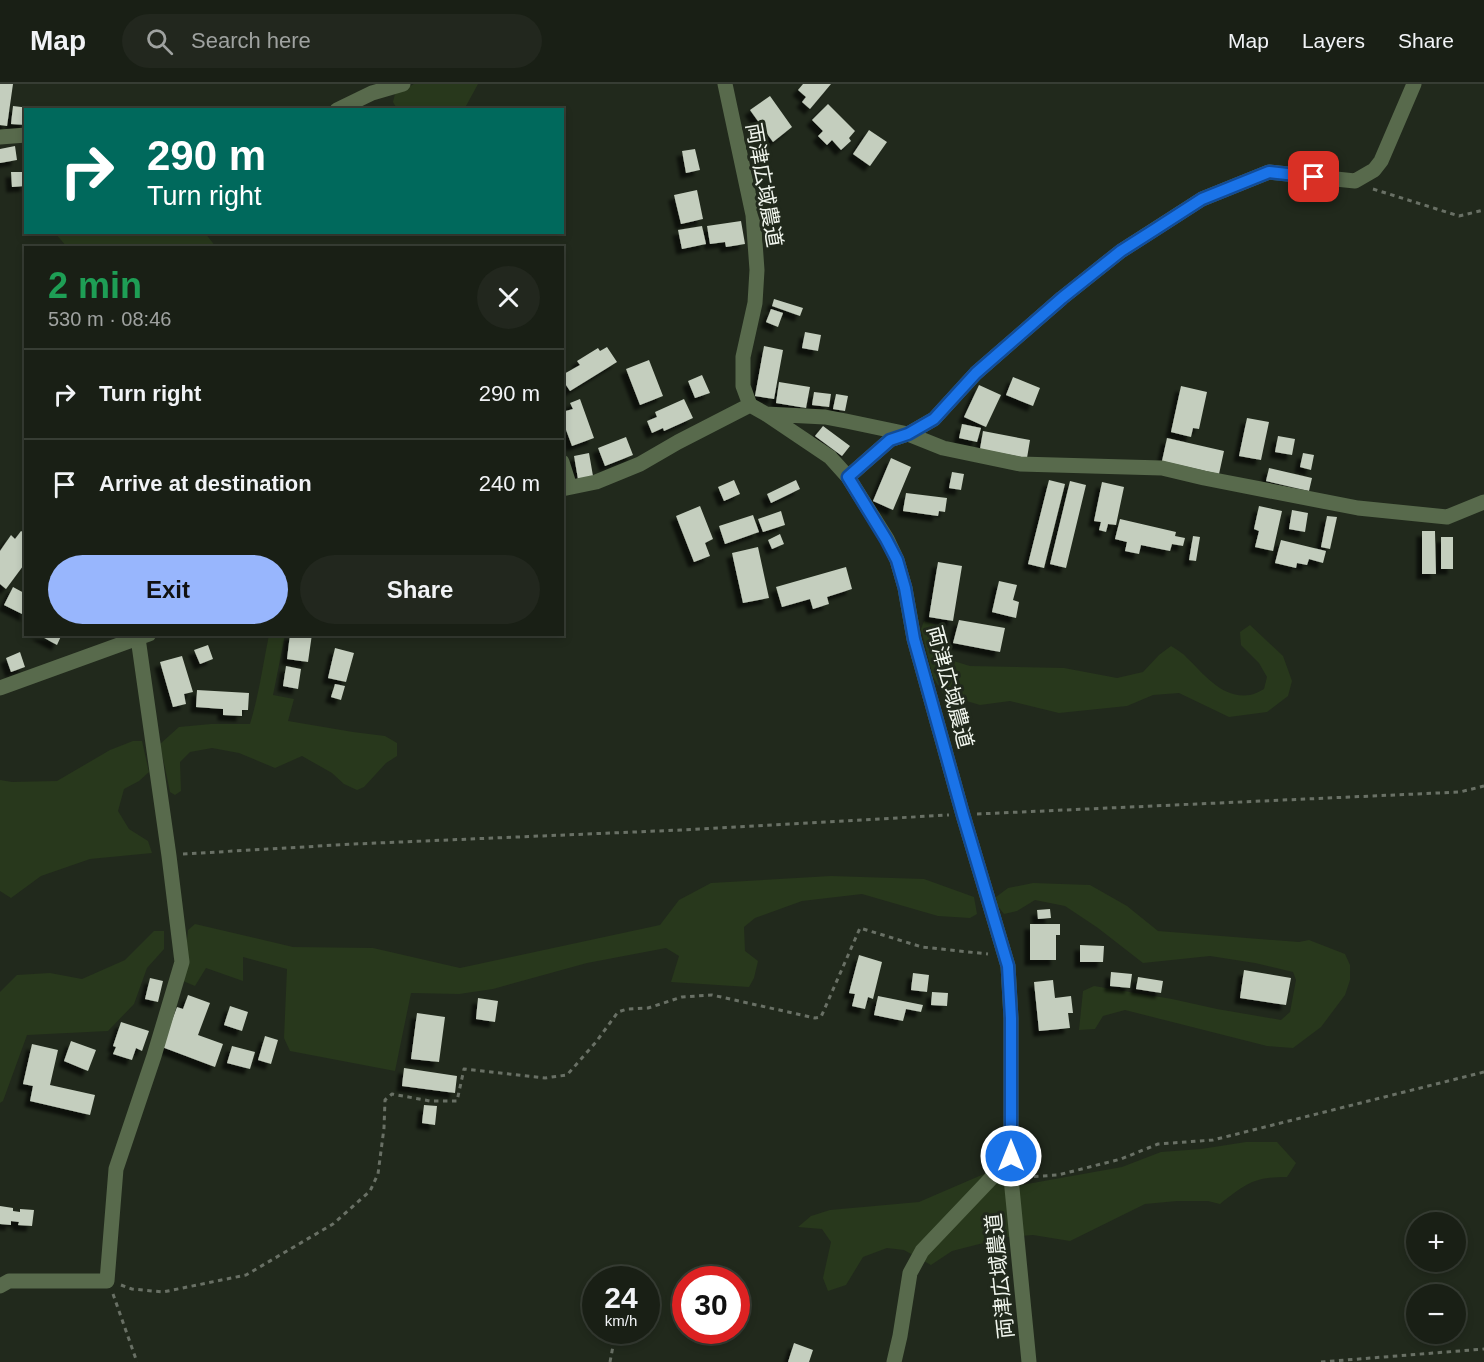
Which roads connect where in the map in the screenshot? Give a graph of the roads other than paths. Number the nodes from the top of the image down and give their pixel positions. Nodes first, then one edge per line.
1 (403, 84) edge
2 (725, 84) edge
3 (1414, 84) edge
4 (341, 108) edge
5 (24, 135) edge
6 (0, 137) edge
7 (750, 405) junction
8 (766, 414) junction
9 (908, 434) junction
10 (848, 477) junction
11 (566, 488) edge
12 (1484, 502) edge
13 (144, 636) edge
14 (0, 688) edge
15 (1011, 1156) junction
16 (0, 1286) edge
17 (894, 1362) edge
18 (1029, 1362) edge

1 - 4 street
2 - 7 street, 両津広域農道
3 - 9 street
5 - 6 street
7 - 8 street, 両津広域農道
7 - 11 street
8 - 9 street
8 - 10 street, 両津広域農道
9 - 10 street
9 - 12 street
10 - 15 street, 両津広域農道
13 - 14 street
13 - 16 street
15 - 17 street
15 - 18 street, 両津広域農道

